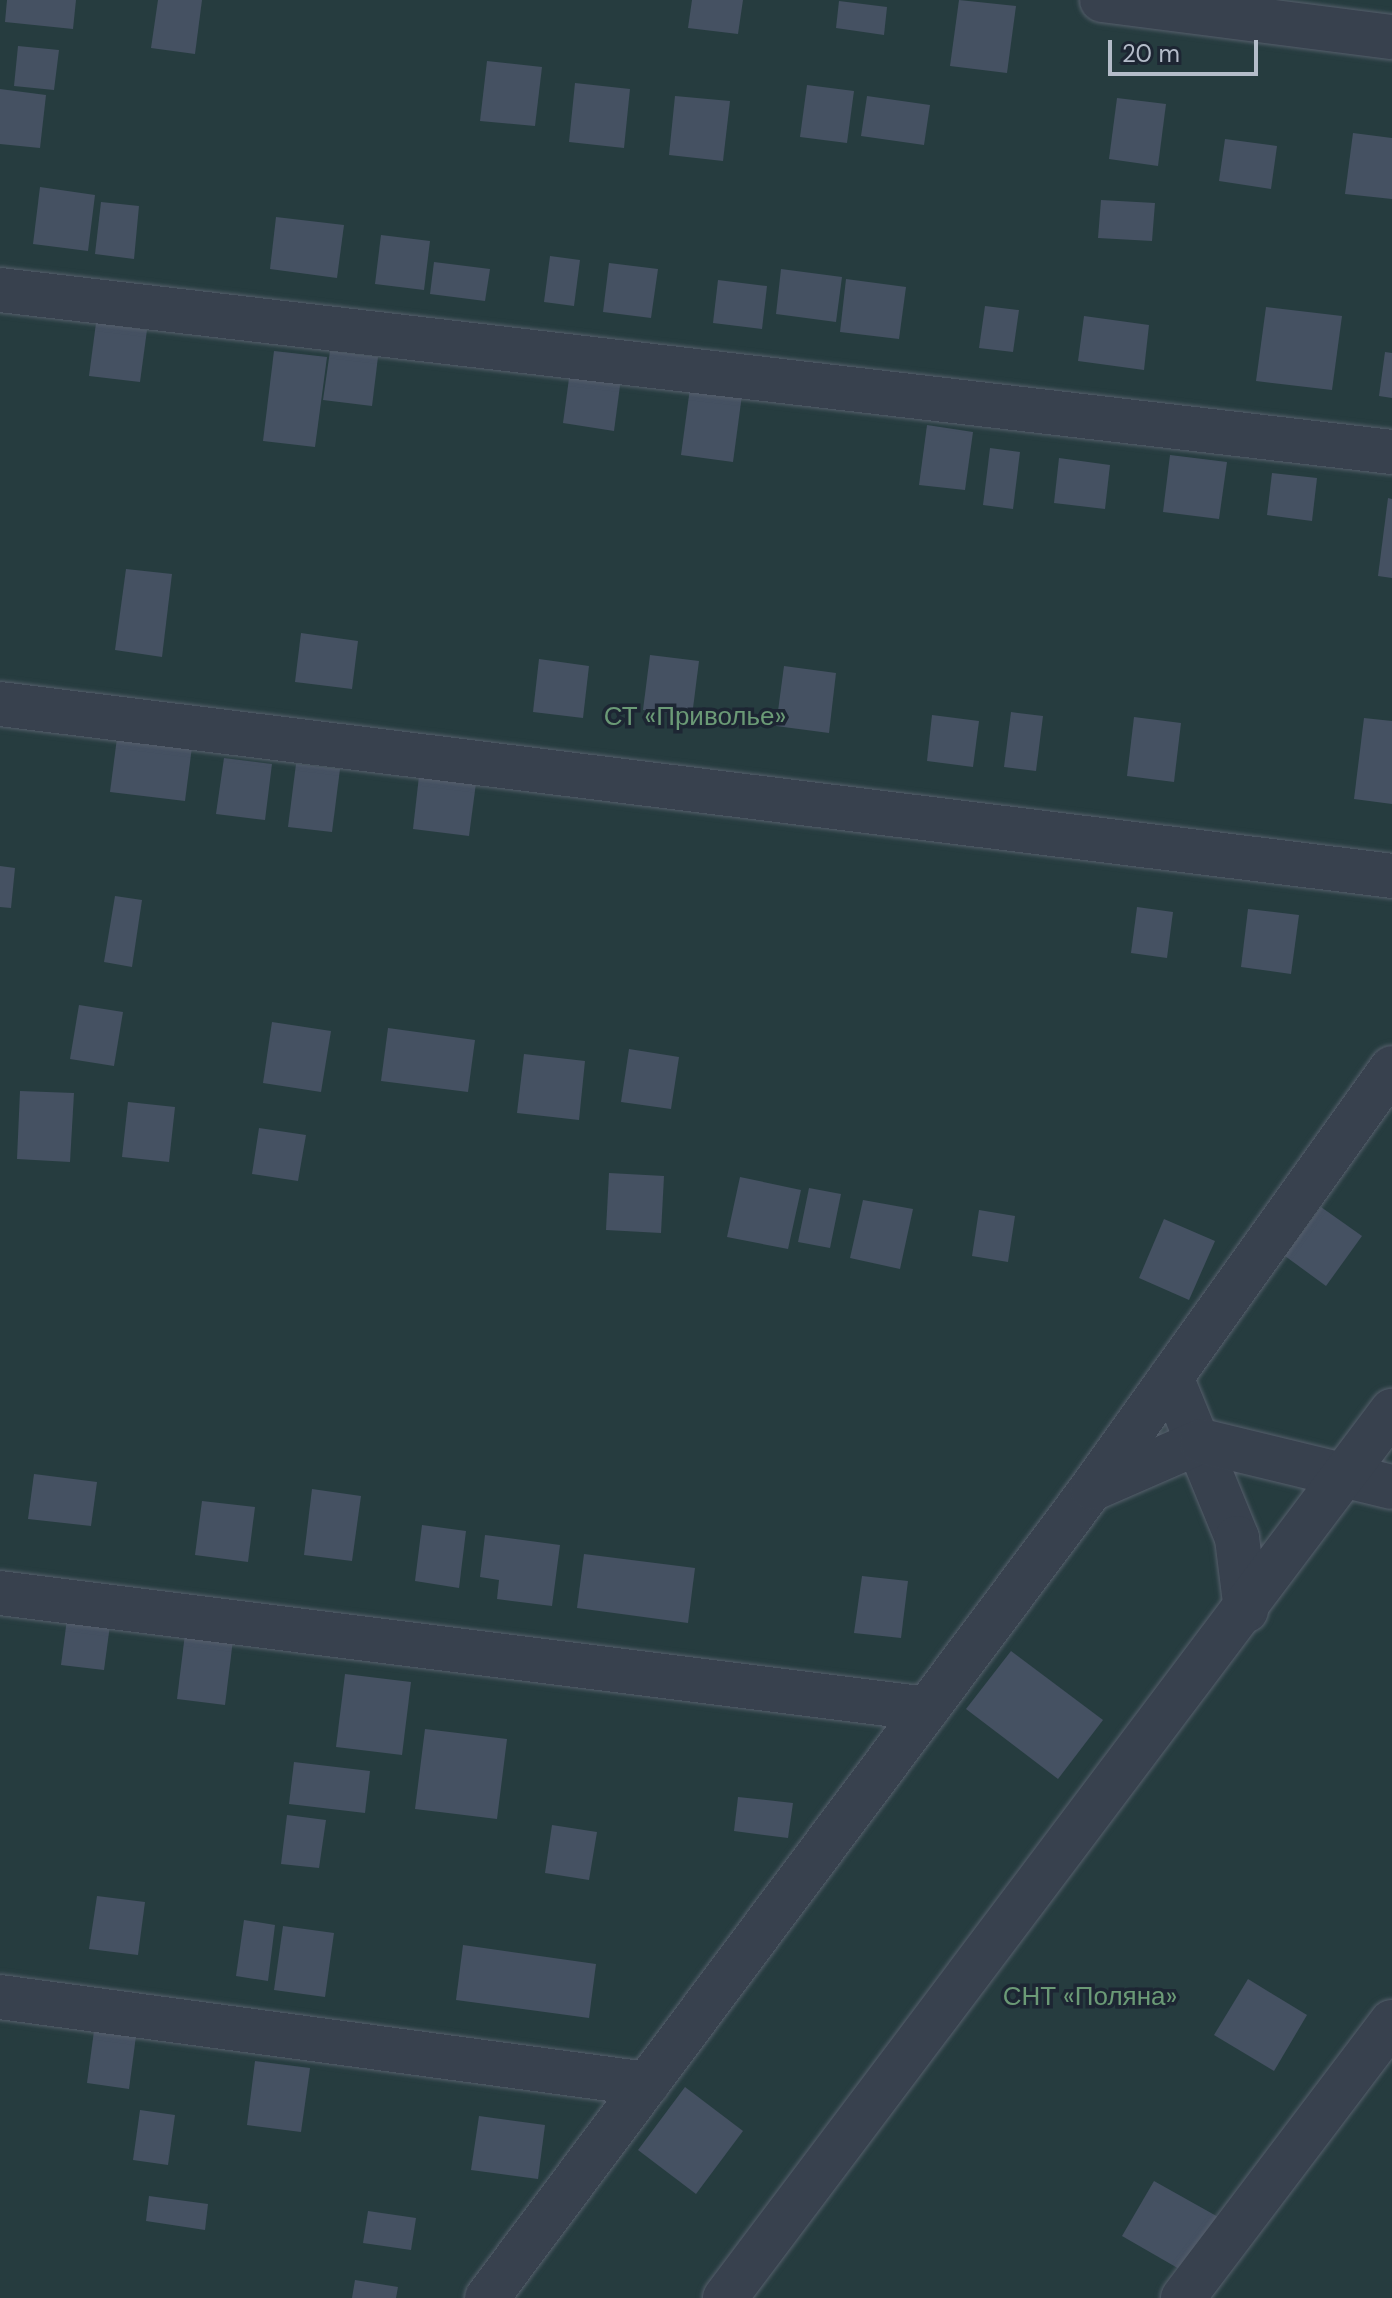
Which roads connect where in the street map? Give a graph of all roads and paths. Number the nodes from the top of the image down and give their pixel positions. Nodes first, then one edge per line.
1 (1102, 0) edge
2 (1392, 37) edge
3 (0, 290) edge
4 (1392, 452) edge
5 (0, 704) edge
6 (1392, 876) edge
7 (1392, 1068) edge
8 (1171, 1377) junction
9 (1392, 1411) edge
10 (1202, 1441) junction
11 (1349, 1475) junction
12 (1392, 1487) edge
13 (1092, 1488) junction
14 (0, 1593) edge
15 (1246, 1610) junction
16 (927, 1709) junction
17 (0, 1997) edge
18 (1392, 2022) edge
19 (647, 2084) junction
20 (487, 2298) edge
21 (725, 2298) edge
22 (1183, 2298) edge

1 - 2 street
3 - 4 street
5 - 6 street
7 - 8 street
8 - 10 street
8 - 13 street
9 - 11 street
10 - 11 street
10 - 13 street
10 - 15 street
11 - 12 street
11 - 15 street
13 - 16 street
14 - 16 street
15 - 21 street
16 - 19 street
17 - 19 street
18 - 22 street
19 - 20 street

